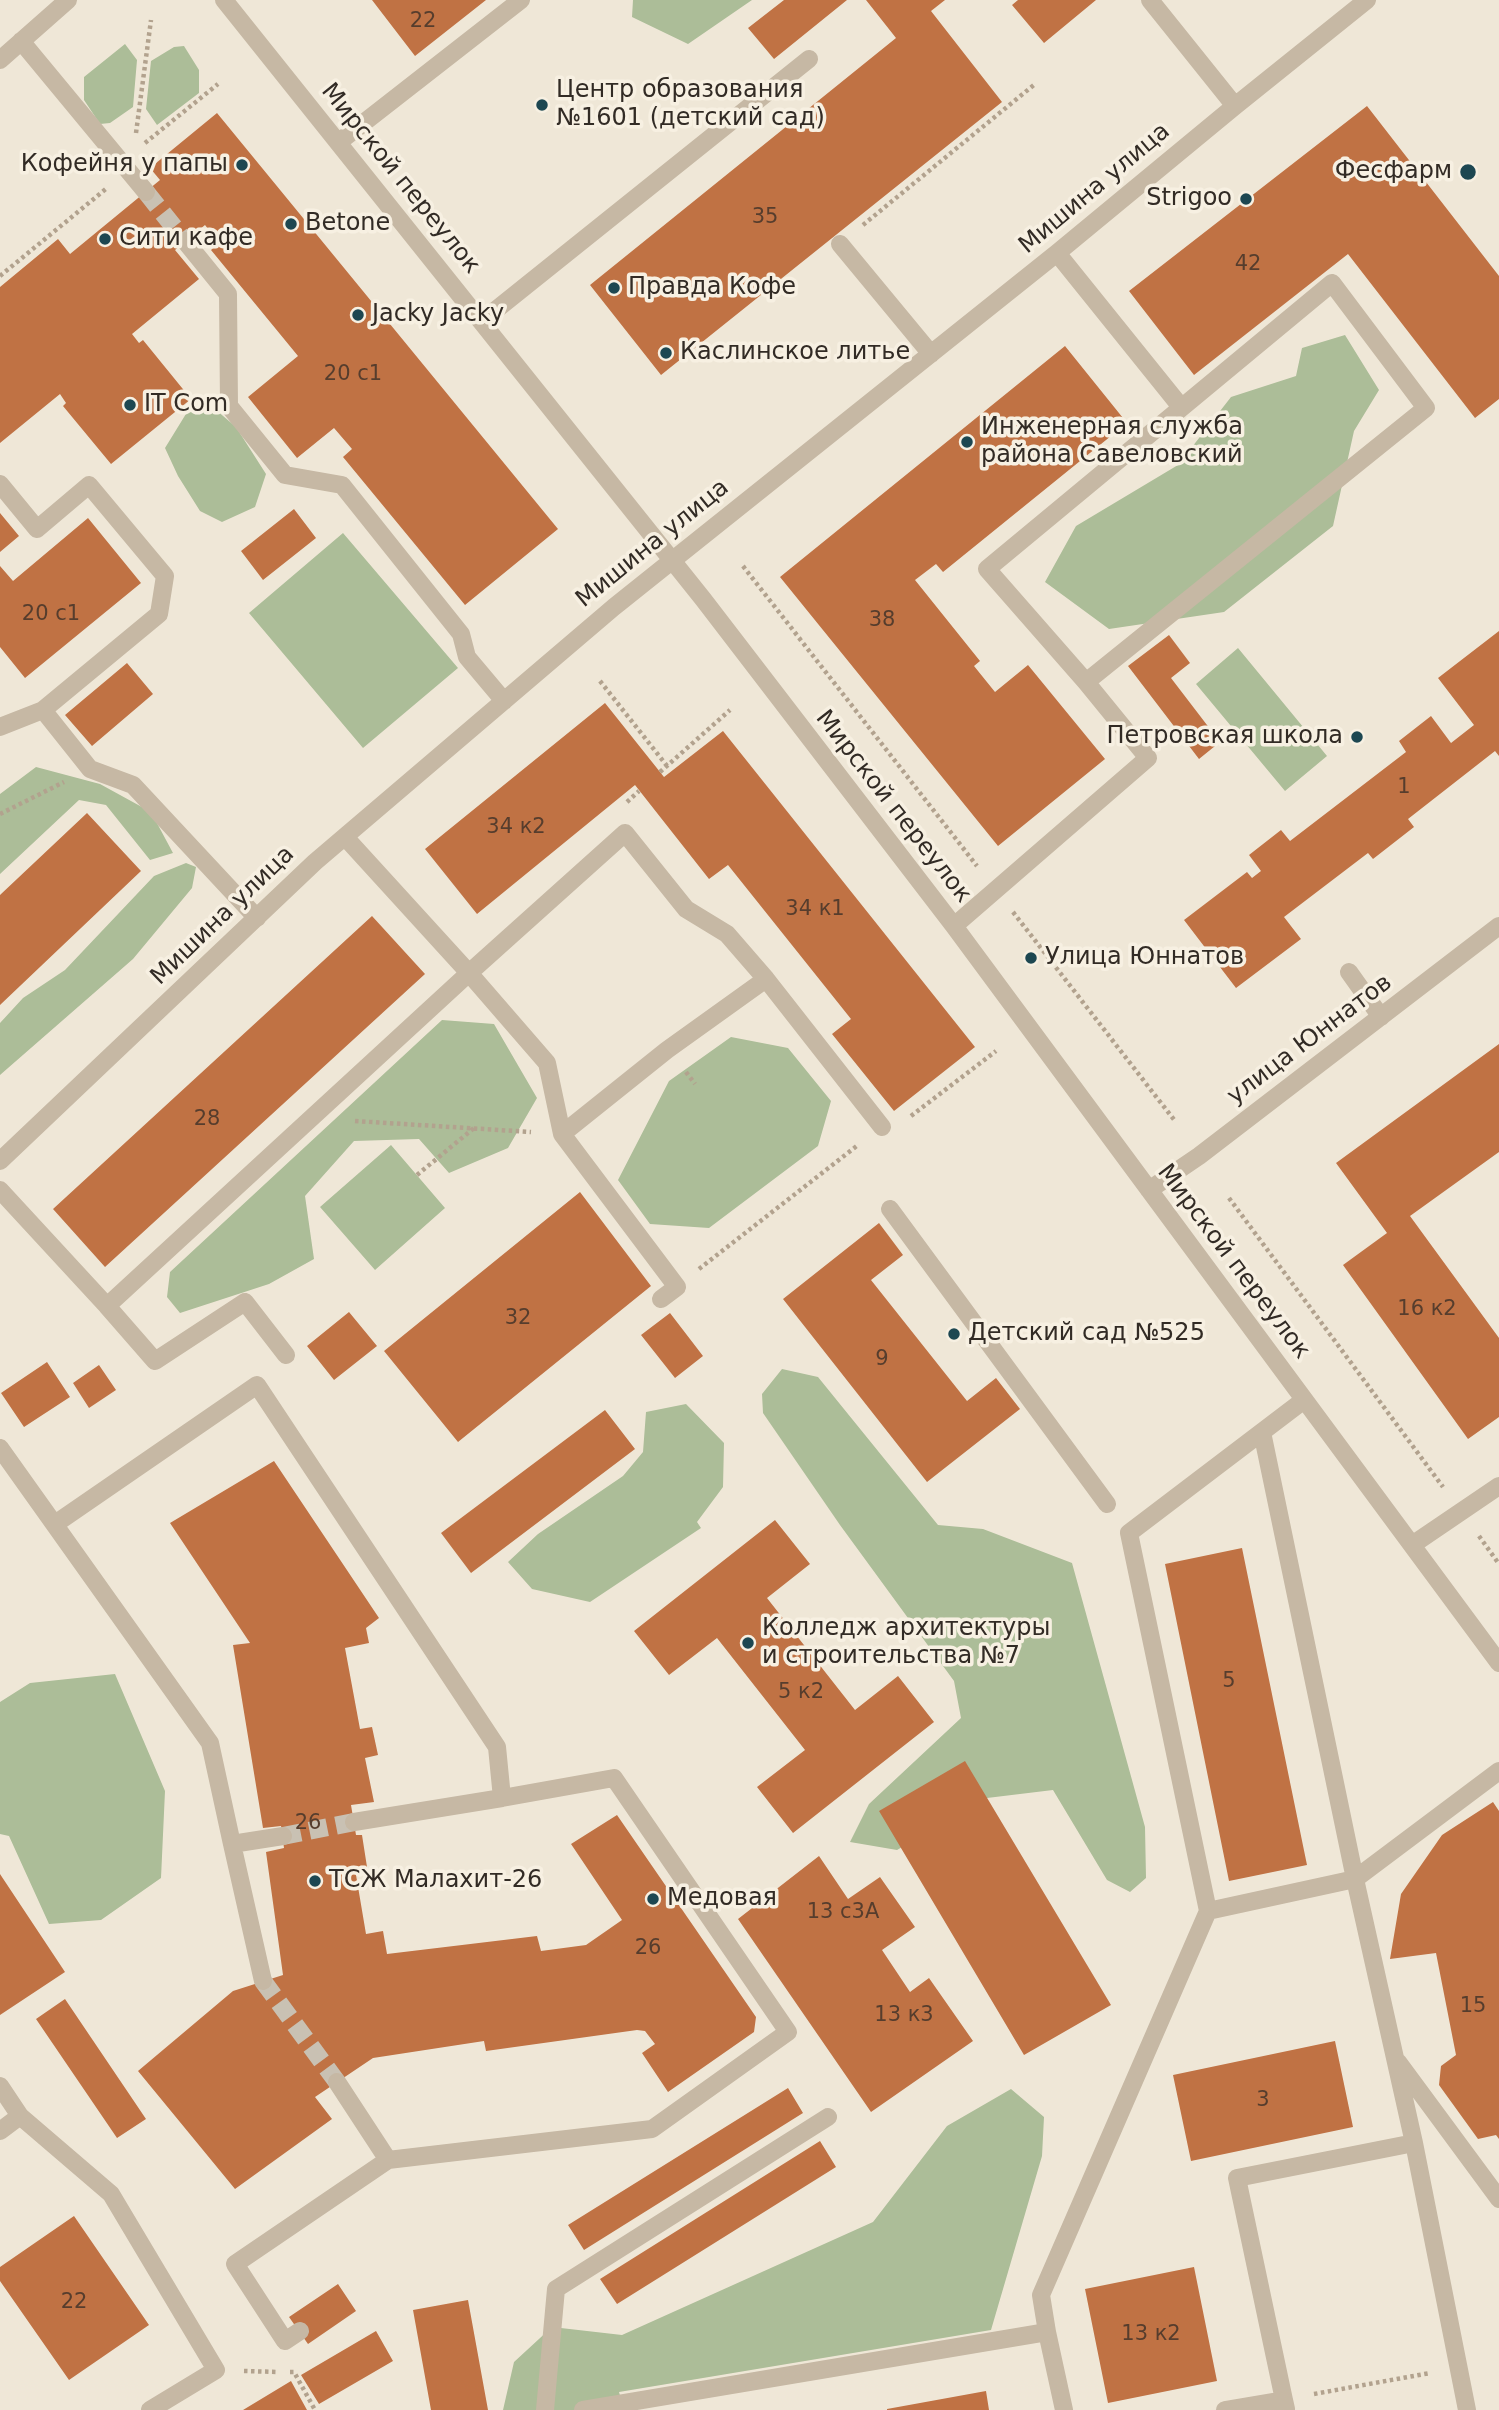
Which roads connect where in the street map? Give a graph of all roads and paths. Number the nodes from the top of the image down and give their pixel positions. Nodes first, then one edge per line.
1 (68, 0) edge
2 (224, 0) edge
3 (521, 0) edge
4 (1150, 0) edge
5 (1367, 0) edge
6 (150, 20) dead end
7 (21, 41) junction
8 (0, 60) edge
9 (809, 60) dead end
10 (1035, 83) dead end
11 (1235, 106) junction
12 (135, 138) dead end
13 (339, 142) junction
14 (146, 192) tunnel mouth
15 (185, 241) tunnel mouth
16 (840, 244) joint
17 (1058, 253) junction
18 (482, 321) junction
19 (931, 354) junction
20 (1181, 407) junction
21 (0, 484) edge
22 (671, 560) junction
23 (743, 566) dead end
24 (600, 681) dead end
25 (1086, 682) junction
26 (504, 701) junction
27 (43, 710) junction
28 (730, 710) dead end
29 (0, 727) edge
30 (667, 765) junction
31 (90, 769) junction
32 (660, 772) dead end
33 (0, 814) edge
34 (345, 836) junction
35 (997, 891) junction
36 (257, 918) junction
37 (954, 926) junction
38 (1499, 926) edge
39 (1349, 972) dead end
40 (469, 974) junction
41 (766, 979) junction
42 (1381, 1017) junction
43 (996, 1051) dead end
44 (312, 1118) junction
45 (1175, 1121) dead end
46 (882, 1127) junction
47 (474, 1128) junction
48 (562, 1134) junction
49 (0, 1161) edge
50 (416, 1175) dead end
51 (0, 1190) edge
52 (1149, 1190) junction
53 (1229, 1198) dead end
54 (890, 1209) dead end
55 (677, 1287) junction
56 (661, 1299) dead end
57 (107, 1306) junction
58 (286, 1355) dead end
59 (1304, 1400) junction
60 (1262, 1432) junction
61 (0, 1448) edge
62 (1499, 1486) edge
63 (1107, 1504) dead end
64 (1460, 1511) junction
65 (55, 1524) junction
66 (1412, 1545) junction
67 (1499, 1564) edge
68 (1499, 1663) edge
69 (1499, 1771) edge
70 (502, 1798) junction
71 (354, 1822) tunnel mouth
72 (283, 1836) tunnel mouth
73 (232, 1844) junction
74 (1355, 1879) junction
75 (1208, 1911) junction
76 (264, 1981) tunnel mouth
77 (1394, 2057) junction
78 (337, 2082) tunnel mouth
79 (0, 2086) edge
80 (20, 2116) junction
81 (828, 2117) dead end
82 (0, 2131) edge
83 (1414, 2143) junction
84 (388, 2160) junction
85 (1499, 2199) edge
86 (300, 2331) dead end
87 (1047, 2332) junction
88 (1458, 2368) junction
89 (216, 2370) junction
90 (1285, 2405) edge
91 (149, 2410) edge
92 (315, 2410) edge
93 (545, 2410) edge
94 (583, 2410) edge
95 (1064, 2410) edge
96 (1225, 2410) edge
97 (1467, 2410) edge

1 - 7 street
2 - 13 street, Мирской переулок
3 - 13 street
4 - 11 street
5 - 11 street, Мишина улица
6 - 12 path
7 - 8 street
7 - 14 street
9 - 18 street
10 - 16 path
11 - 17 street, Мишина улица
13 - 18 street, Мирской переулок
15 - 26 street
16 - 19 street
17 - 19 street, Мишина улица
17 - 20 street
18 - 22 street, Мирской переулок
19 - 22 street, Мишина улица
20 - 25 street
20 - 25 street
21 - 27 street
22 - 26 street, Мишина улица
22 - 37 street, Мирской переулок
23 - 35 path
24 - 30 path
25 - 35 street
26 - 34 street, Мишина улица
27 - 29 street
27 - 31 street
28 - 30 path
30 - 32 path
31 - 33 path
31 - 36 street
34 - 36 street, Мишина улица
34 - 40 street
35 - 37 street
35 - 45 path
36 - 49 street, Мишина улица
37 - 52 street, Мирской переулок
38 - 42 street, улица Юннатов
39 - 42 street
40 - 41 street
40 - 44 street
40 - 48 street
41 - 46 street
41 - 48 street
42 - 52 street, улица Юннатов
43 - 46 path
44 - 47 path
44 - 57 street
46 - 55 path
47 - 48 path
47 - 50 path
48 - 55 street
51 - 57 street
52 - 59 street, Мирской переулок
53 - 64 path
54 - 63 street
55 - 56 street
57 - 58 street
59 - 60 street
59 - 66 street, Мирской переулок
60 - 74 street
60 - 75 street
61 - 65 street
62 - 64 street
64 - 66 street
64 - 67 path
65 - 70 street
65 - 73 street
66 - 68 street, Мирской переулок
69 - 74 street
70 - 71 street
70 - 84 street
72 - 73 street
73 - 76 street
74 - 75 street
74 - 77 street
75 - 87 street
77 - 83 street
77 - 85 street
78 - 84 street
79 - 80 street
80 - 82 street
80 - 89 street
81 - 93 street
83 - 88 street
83 - 90 street
84 - 86 street
87 - 94 street
87 - 95 street
88 - 90 path
88 - 97 street
89 - 91 street
89 - 92 path
90 - 96 street

